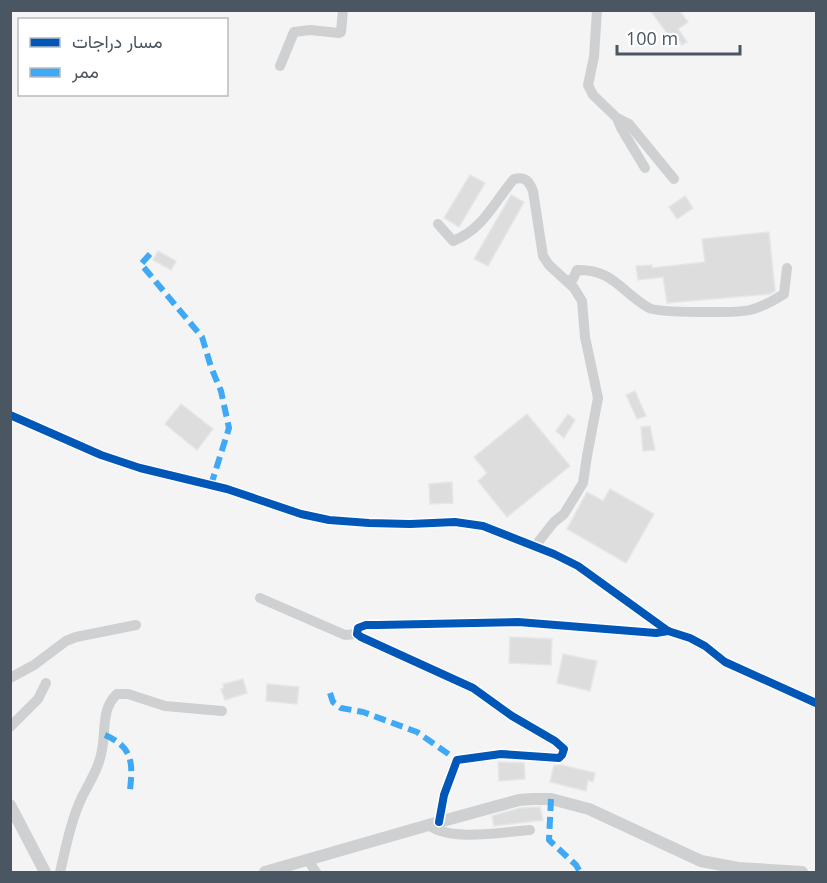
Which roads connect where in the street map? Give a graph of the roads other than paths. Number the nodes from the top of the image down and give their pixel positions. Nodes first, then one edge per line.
1 (343, 10) edge
2 (597, 10) edge
3 (280, 66) dead end
4 (617, 118) junction
5 (645, 168) dead end
6 (674, 179) dead end
7 (438, 224) dead end
8 (787, 268) dead end
9 (567, 281) junction
10 (10, 415) edge
11 (536, 546) junction
12 (260, 598) dead end
13 (136, 625) dead end
14 (668, 631) junction
15 (357, 634) junction
16 (10, 678) edge
17 (46, 683) dead end
18 (816, 703) edge
19 (222, 711) dead end
20 (10, 727) edge
21 (10, 806) edge
22 (434, 824) junction
23 (530, 830) dead end
24 (307, 859) junction
25 (45, 873) edge
26 (60, 873) edge
27 (265, 873) edge
28 (316, 873) edge
29 (802, 873) edge

1 - 3 street
2 - 4 street
4 - 5 street
4 - 6 street
7 - 9 street
8 - 9 street
9 - 11 street
10 - 11 street
11 - 14 street
12 - 15 street
13 - 16 street
14 - 15 street
14 - 18 street
15 - 22 street
17 - 20 street
19 - 26 street
21 - 25 street
22 - 23 street
22 - 24 street
22 - 29 street
24 - 27 street
24 - 28 street

